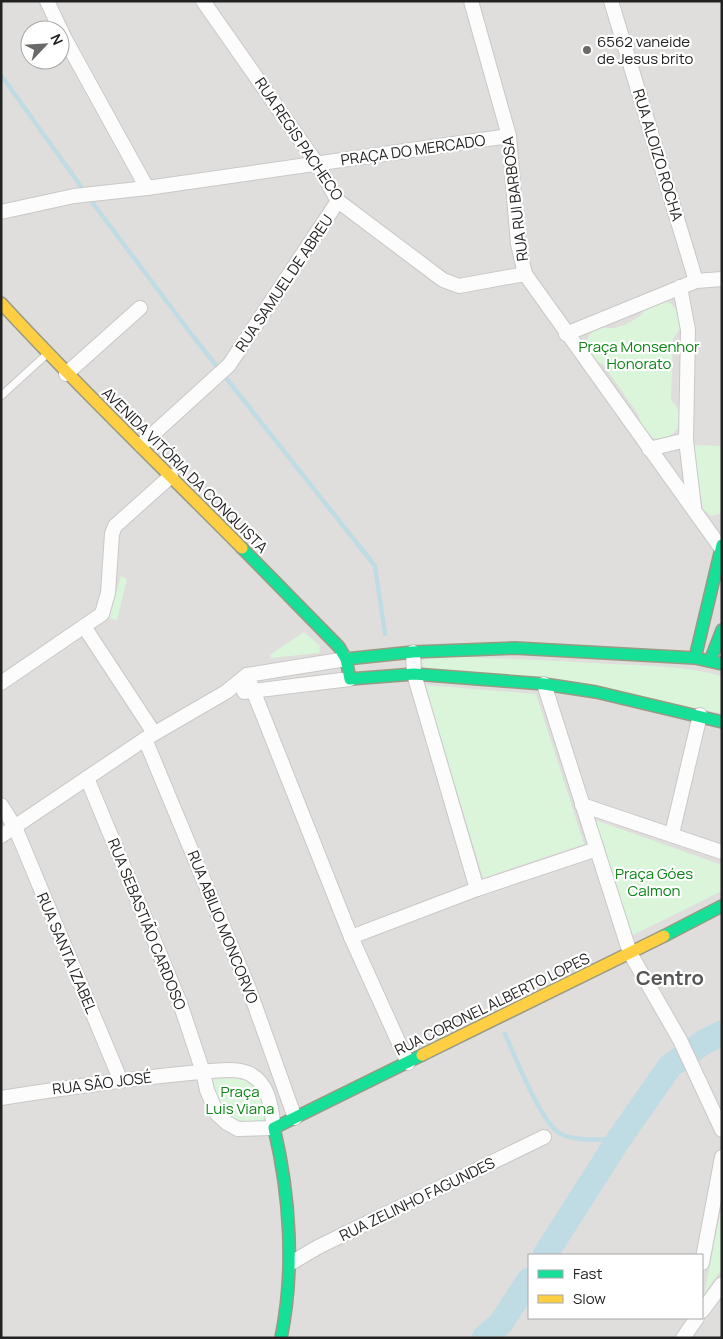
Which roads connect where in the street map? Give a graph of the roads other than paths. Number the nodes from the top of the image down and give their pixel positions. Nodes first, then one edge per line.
1 (47, 1) edge
2 (203, 1) edge
3 (471, 1) edge
4 (611, 1) edge
5 (509, 136) junction
6 (317, 164) junction
7 (147, 188) junction
8 (338, 201) junction
9 (1, 212) edge
10 (525, 274) junction
11 (722, 279) edge
12 (696, 281) junction
13 (680, 286) junction
14 (1, 303) edge
15 (140, 308) dead end
16 (566, 334) junction
17 (47, 354) junction
18 (66, 374) junction
19 (1, 396) edge
20 (686, 440) junction
21 (141, 445) junction
22 (649, 449) junction
23 (171, 476) junction
24 (694, 508) junction
25 (721, 546) edge
26 (84, 628) junction
27 (722, 630) edge
28 (413, 652) junction
29 (695, 658) junction
30 (346, 659) junction
31 (716, 663) edge
32 (414, 674) junction
33 (247, 676) junction
34 (350, 679) junction
35 (1, 683) edge
36 (544, 684) junction
37 (226, 692) junction
38 (252, 692) junction
39 (700, 715) junction
40 (722, 722) edge
41 (150, 736) junction
42 (87, 778) junction
43 (582, 804) junction
44 (1, 805) edge
45 (15, 827) junction
46 (672, 834) junction
47 (1, 836) edge
48 (596, 849) junction
49 (722, 852) edge
50 (477, 890) junction
51 (722, 906) edge
52 (351, 937) junction
53 (630, 953) junction
54 (408, 1063) junction
55 (203, 1072) junction
56 (120, 1079) junction
57 (1, 1098) edge
58 (295, 1118) junction
59 (274, 1128) junction
60 (722, 1130) edge
61 (544, 1137) dead end
62 (722, 1157) edge
63 (703, 1258) edge
64 (291, 1264) junction
65 (722, 1284) edge
66 (703, 1310) edge
67 (696, 1319) edge
68 (281, 1338) edge
69 (682, 1338) edge

1 - 7 street
2 - 6 street, RUA REGIS PACHECO
3 - 5 street, RUA RUI BARBOSA
4 - 12 street, RUA ALOIZO ROCHA
5 - 6 street, PRAÇA DO MERCADO
5 - 10 street, RUA RUI BARBOSA
6 - 7 street, PRAÇA DO MERCADO
6 - 8 street, RUA REGIS PACHECO
7 - 9 street, PRAÇA DO MERCADO
8 - 10 street, RUA REGIS PACHECO
8 - 21 street, RUA SAMUEL DE ABREU
10 - 16 street, RUA RUI BARBOSA
11 - 12 street
12 - 13 street
13 - 16 street
13 - 20 street
14 - 17 main road, AVENIDA VITÓRIA DA CONQUISTA
15 - 18 street
16 - 22 street, RUA RUI BARBOSA
17 - 18 main road, AVENIDA VITÓRIA DA CONQUISTA
17 - 19 lane
18 - 21 main road, AVENIDA VITÓRIA DA CONQUISTA
20 - 22 street
20 - 24 street
21 - 23 main road, AVENIDA VITÓRIA DA CONQUISTA
22 - 24 street, RUA RUI BARBOSA
23 - 26 street
23 - 30 main road, AVENIDA VITÓRIA DA CONQUISTA
24 - 25 street, RUA RUI BARBOSA
25 - 29 main road
26 - 35 street
26 - 41 street, RUA ABILIO MONCORVO
27 - 31 main road
28 - 29 main road
28 - 30 main road
28 - 32 street
29 - 31 main road
30 - 33 street
30 - 34 main road
32 - 34 main road
32 - 36 main road
32 - 50 street
33 - 37 street
33 - 38 street
34 - 38 street
36 - 39 main road
36 - 43 street
37 - 38 street
37 - 41 street
38 - 52 street
39 - 40 main road
39 - 46 street
41 - 42 street
41 - 58 street, RUA ABILIO MONCORVO
42 - 45 street
42 - 55 street, RUA SEBASTIÃO CARDOSO
43 - 46 street
43 - 48 street
44 - 45 street, RUA SANTA IZABEL
45 - 47 street
45 - 56 street, RUA SANTA IZABEL
46 - 49 street
48 - 50 street
48 - 53 street
50 - 52 street
51 - 53 main road, RUA CORONEL ALBERTO LOPES
52 - 54 street
53 - 54 main road, RUA CORONEL ALBERTO LOPES
53 - 60 street
54 - 58 main road, RUA CORONEL ALBERTO LOPES
55 - 56 street, RUA SÃO JOSÉ
55 - 59 street
55 - 59 street, RUA SÃO JOSÉ
56 - 57 street, RUA SÃO JOSÉ
58 - 59 main road, RUA CORONEL ALBERTO LOPES
59 - 64 main road
61 - 64 street, RUA ZELINHO FAGUNDES
62 - 63 street
64 - 68 main road
65 - 66 street
67 - 69 street

